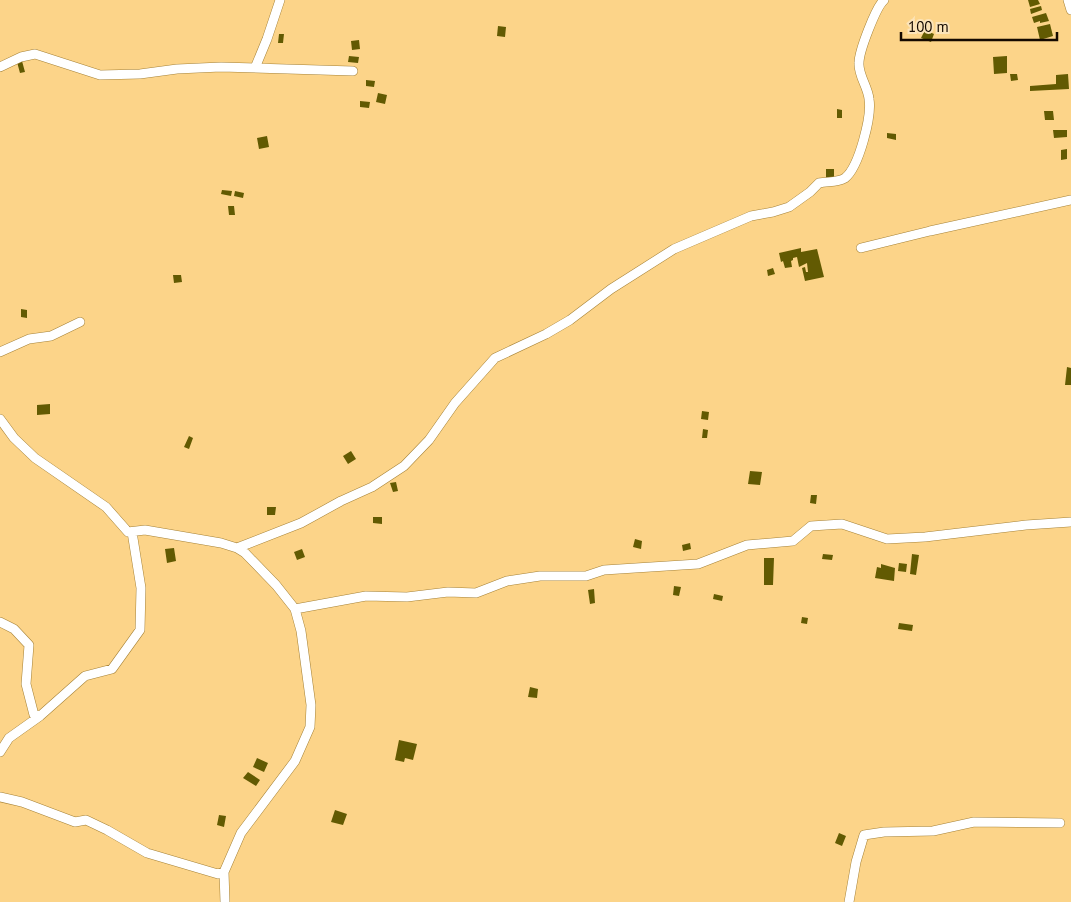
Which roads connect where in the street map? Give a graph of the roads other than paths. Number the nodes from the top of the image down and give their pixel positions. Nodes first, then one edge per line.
1 (280, 0) edge
2 (884, 0) edge
3 (1068, 0) edge
4 (1071, 10) edge
5 (0, 67) edge
6 (255, 68) junction
7 (353, 71) dead end
8 (1071, 200) edge
9 (861, 248) dead end
10 (80, 322) dead end
11 (0, 352) edge
12 (0, 419) edge
13 (1071, 522) edge
14 (132, 532) junction
15 (237, 548) junction
16 (295, 609) junction
17 (0, 622) edge
18 (40, 716) junction
19 (0, 752) edge
20 (0, 797) edge
21 (1060, 823) dead end
22 (224, 872) junction
23 (224, 902) edge
24 (849, 902) edge

1 - 6 street
2 - 15 street
3 - 4 street
5 - 6 street
6 - 7 street
8 - 9 street
10 - 11 street
12 - 14 street
13 - 16 street
14 - 15 street
14 - 18 street
15 - 16 street
16 - 22 street
17 - 18 street
18 - 19 street
20 - 22 street
21 - 24 street
22 - 23 street

